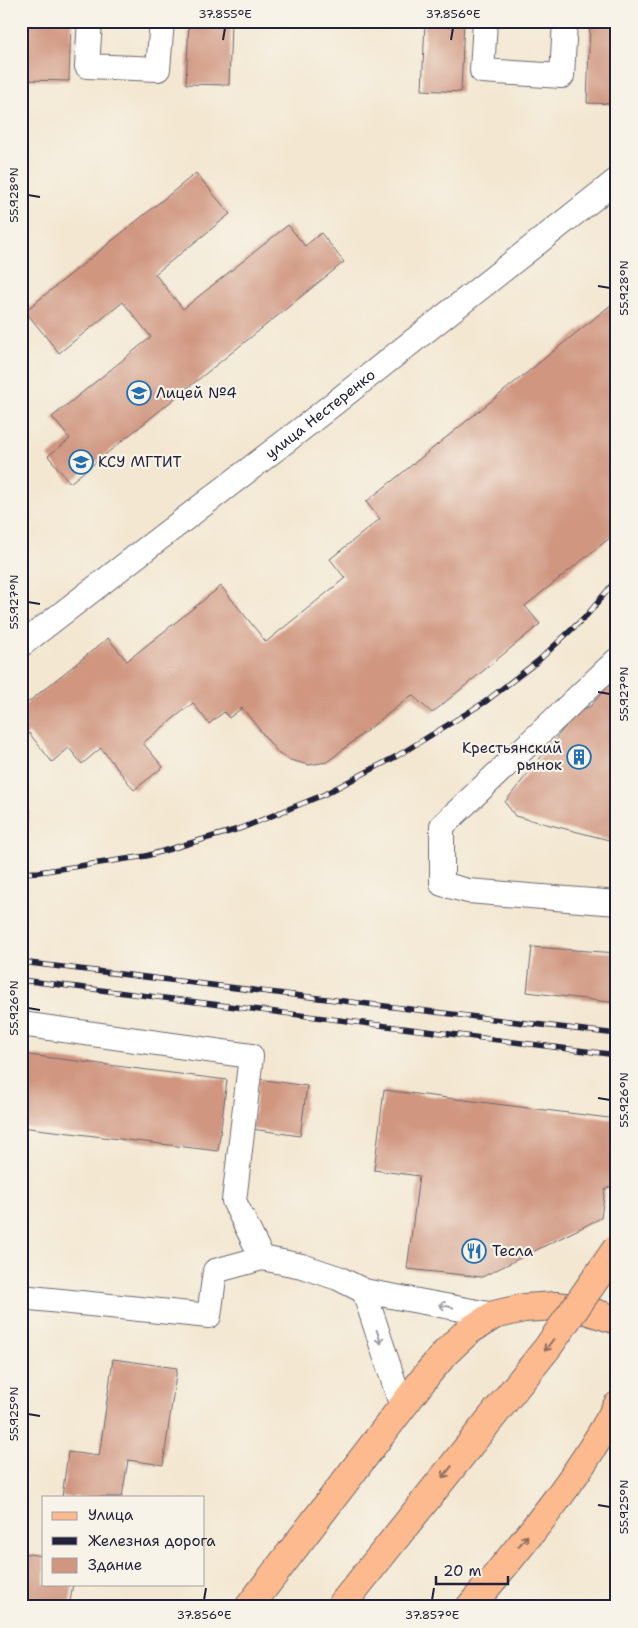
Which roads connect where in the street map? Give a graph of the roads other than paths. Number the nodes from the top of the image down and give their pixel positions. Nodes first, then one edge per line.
1 (90, 21) edge
2 (162, 21) edge
3 (485, 21) edge
4 (565, 21) edge
5 (617, 180) edge
6 (21, 645) edge
7 (617, 660) edge
8 (617, 903) edge
9 (21, 1024) edge
10 (617, 1248) edge
11 (262, 1258) junction
12 (364, 1291) junction
13 (21, 1297) edge
14 (494, 1316) junction
15 (617, 1320) edge
16 (617, 1406) edge
17 (402, 1407) junction
18 (471, 1606) edge
19 (249, 1607) edge
20 (340, 1607) edge

1 - 2 street
3 - 4 street
5 - 6 street, улица Нестеренко
7 - 8 street
9 - 11 street
10 -> 20 main road, bridge
11 - 12 street
11 - 13 street
14 -> 12 street
12 -> 17 street
14 - 15 main road
14 - 17 main road
18 -> 16 main road
17 - 19 main road

